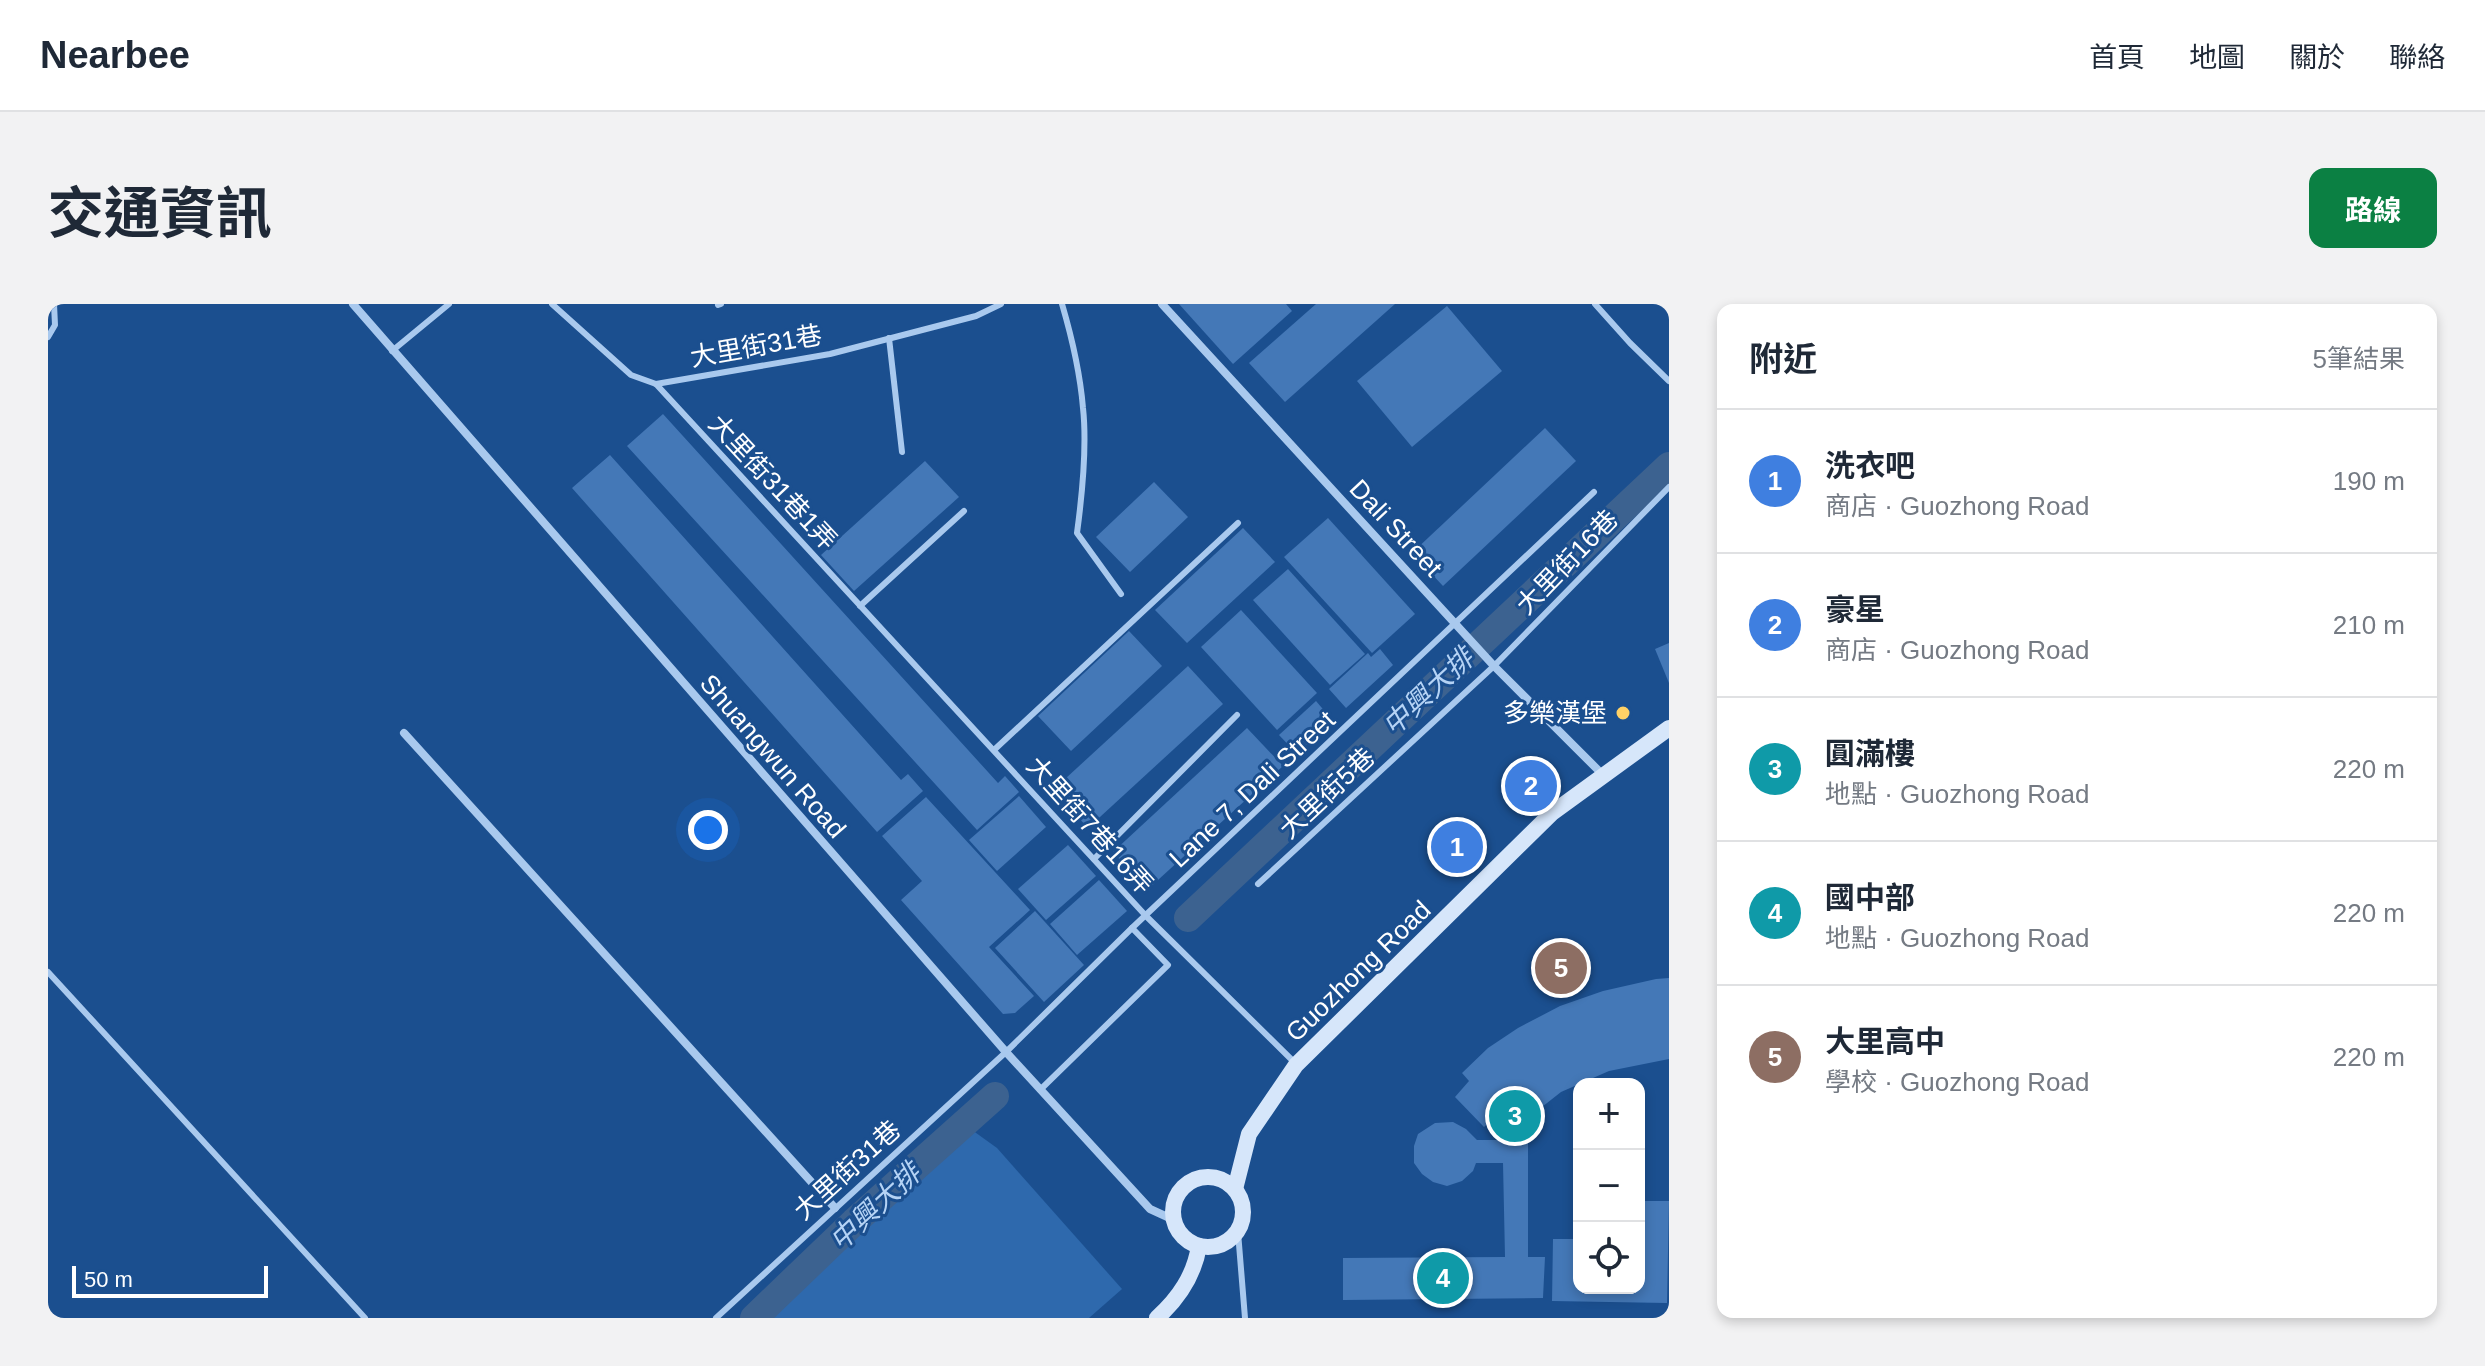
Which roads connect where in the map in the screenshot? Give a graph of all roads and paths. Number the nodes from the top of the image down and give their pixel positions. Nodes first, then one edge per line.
1 (54, 304) edge
2 (353, 304) edge
3 (449, 304) edge
4 (552, 304) edge
5 (1001, 304) edge
6 (1062, 304) edge
7 (1162, 304) edge
8 (1595, 304) edge
9 (48, 337) edge
10 (889, 338) junction
11 (392, 351) junction
12 (1669, 381) edge
13 (656, 384) junction
14 (902, 452) dead end
15 (1669, 487) edge
16 (1594, 492) dead end
17 (964, 511) dead end
18 (1238, 523) dead end
19 (1121, 594) dead end
20 (860, 606) junction
21 (1457, 623) junction
22 (1494, 666) junction
23 (1237, 715) dead end
24 (1669, 728) edge
25 (404, 733) dead end
26 (994, 750) junction
27 (1604, 776) junction
28 (1094, 859) junction
29 (1258, 884) dead end
30 (1146, 916) junction
31 (1132, 928) junction
32 (48, 972) edge
33 (1006, 1052) junction
34 (1296, 1065) junction
35 (1040, 1090) junction
36 (1235, 1189) junction
37 (835, 1208) junction
38 (1174, 1220) junction
39 (1238, 1232) junction
40 (1199, 1246) junction
41 (365, 1318) edge
42 (716, 1318) edge
43 (1157, 1318) edge
44 (1245, 1318) edge

1 - 9 lane
2 - 11 street, Shuangwun Road
3 - 11 lane
4 - 13 lane
5 - 10 lane, 大里街31巷
6 - 19 lane
7 - 21 street, Dali Street
8 - 12 lane
10 - 13 lane, 大里街31巷
10 - 14 lane
11 - 33 street, Shuangwun Road
13 - 20 lane, 大里街31巷1弄
15 - 22 lane, 大里街16巷
16 - 21 lane, Lane 7, Dali Street
17 - 20 lane
18 - 26 lane
20 - 26 lane, 大里街7巷16弄
21 - 22 street, Dali Street
21 - 30 lane, Lane 7, Dali Street
22 - 27 street, Dali Street
22 - 29 lane, 大里街5巷
23 - 28 lane
24 - 27 street, Guozhong Road
25 - 37 street
26 - 28 lane, 大里街7巷16弄
27 - 34 street, Guozhong Road
28 - 30 lane, 大里街7巷16弄
30 - 31 lane, Lane 7, Dali Street
30 - 34 lane, 大里街7巷16弄
31 - 33 lane, Lane 7, Dali Street
31 - 35 lane
32 - 41 lane
33 - 35 street, Shuangwun Road
33 - 37 lane, 大里街31巷
34 - 36 street, Guozhong Road
35 - 38 street, Shuangwun Road
36 - 38 street
36 - 39 street, Guozhong Road
37 - 42 lane, 大里街31巷
38 - 40 street
39 - 40 street
39 - 44 lane
40 - 43 street

